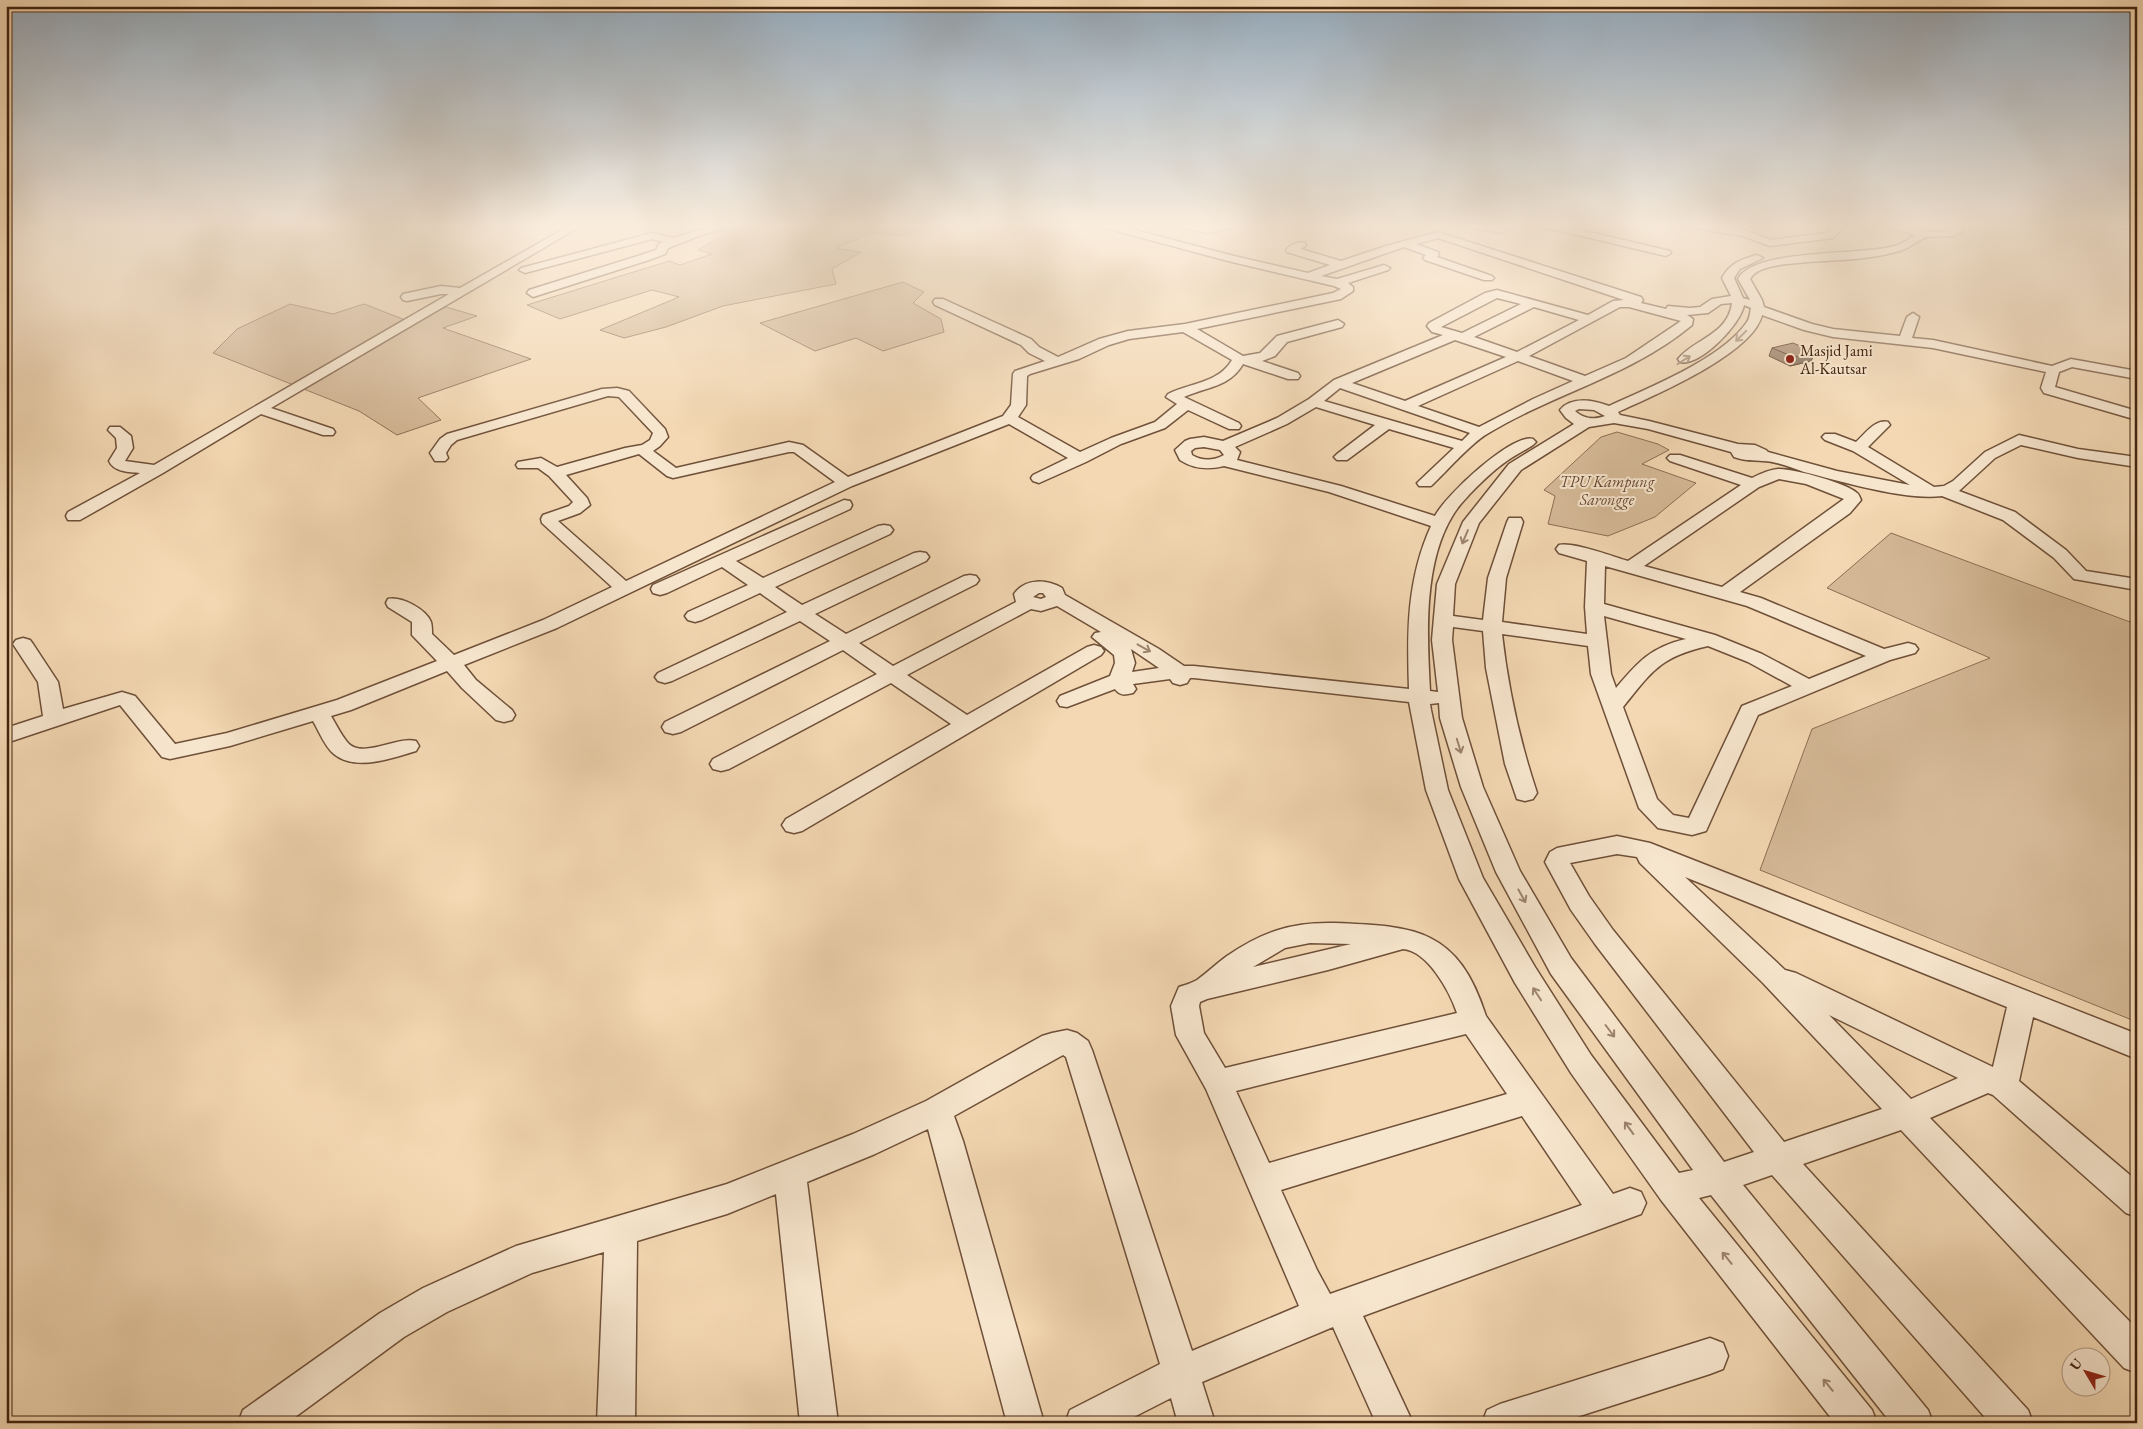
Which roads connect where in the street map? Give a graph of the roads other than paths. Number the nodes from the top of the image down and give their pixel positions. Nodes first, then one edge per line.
1 (439, 293) edge
2 (449, 293) edge
3 (537, 293) edge
4 (1343, 293) edge
5 (1615, 293) edge
6 (1735, 293) edge
7 (1751, 293) edge
8 (533, 294) dead end
9 (407, 297) dead end
10 (1738, 299) junction
11 (938, 302) dead end
12 (1532, 304) junction
13 (1758, 307) junction
14 (1913, 317) dead end
15 (1591, 318) junction
16 (1338, 324) dead end
17 (1185, 328) junction
18 (1459, 336) junction
19 (1905, 340) junction
20 (1518, 356) junction
21 (1242, 360) junction
22 (1056, 361) junction
23 (2053, 370) junction
24 (2137, 375) edge
25 (1294, 376) dead end
26 (1587, 382) junction
27 (1339, 383) junction
28 (1314, 402) junction
29 (1186, 404) junction
30 (1404, 407) junction
31 (260, 409) junction
32 (1594, 415) junction
33 (2137, 416) edge
34 (1010, 418) junction
35 (1387, 424) junction
36 (1883, 425) dead end
37 (1234, 426) dead end
38 (114, 430) dead end
39 (328, 432) dead end
40 (1480, 432) junction
41 (1830, 437) dead end
42 (1463, 446) junction
43 (1858, 448) junction
44 (646, 449) junction
45 (1342, 456) dead end
46 (440, 458) dead end
47 (1675, 458) dead end
48 (1082, 459) junction
49 (2137, 462) edge
50 (524, 465) dead end
51 (150, 470) junction
52 (555, 473) junction
53 (1039, 478) dead end
54 (846, 483) junction
55 (1425, 483) dead end
56 (1753, 484) junction
57 (1939, 491) junction
58 (1487, 500) junction
59 (844, 505) dead end
60 (1449, 510) junction
61 (74, 516) dead end
62 (1515, 522) dead end
63 (884, 530) dead end
64 (1565, 549) dead end
65 (1596, 556) junction
66 (920, 557) dead end
67 (723, 560) junction
68 (1632, 566) junction
69 (970, 580) dead end
70 (2137, 585) edge
71 (762, 586) junction
72 (624, 588) junction
73 (660, 589) dead end
74 (1725, 594) junction
75 (1043, 602) junction
76 (395, 603) dead end
77 (1594, 607) junction
78 (801, 613) junction
79 (695, 616) dead end
80 (1443, 620) junction
81 (1492, 627) junction
82 (1708, 640) junction
83 (1596, 641) junction
84 (845, 642) junction
85 (23, 644) dead end
86 (1908, 649) dead end
87 (1094, 651) dead end
88 (1883, 656) junction
89 (451, 663) junction
90 (892, 674) junction
91 (665, 677) dead end
92 (1180, 678) junction
93 (1124, 686) junction
94 (1809, 687) junction
95 (1420, 703) junction
96 (1450, 706) junction
97 (1612, 706) junction
98 (1073, 707) dead end
99 (319, 714) junction
100 (504, 715) dead end
101 (54, 719) junction
102 (967, 725) junction
103 (673, 727) dead end
104 (6, 736) edge
105 (408, 746) dead end
106 (721, 764) dead end
107 (1526, 793) dead end
108 (794, 825) dead end
109 (1641, 849) junction
110 (1773, 975) junction
111 (2022, 1002) junction
112 (1473, 1021) junction
113 (2137, 1047) edge
114 (1996, 1082) junction
115 (1218, 1083) junction
116 (1527, 1101) junction
117 (937, 1110) junction
118 (1908, 1114) junction
119 (1778, 1159) junction
120 (790, 1173) junction
121 (1718, 1179) junction
122 (1260, 1181) junction
123 (1672, 1189) junction
124 (2137, 1202) edge
125 (621, 1231) junction
126 (1332, 1311) junction
127 (2137, 1355) edge
128 (1710, 1356) dead end
129 (1181, 1373) junction
130 (256, 1423) edge
131 (616, 1423) edge
132 (819, 1423) edge
133 (1026, 1423) edge
134 (1083, 1423) edge
135 (1197, 1423) edge
136 (1395, 1423) edge
137 (1500, 1423) edge
138 (1859, 1423) edge
139 (1915, 1423) edge
140 (2015, 1423) edge

1 - 9 street
2 - 31 street
3 - 8 street
4 - 17 street
5 - 10 street
6 - 10 street
7 - 13 street
10 - 13 street
32 -> 10 street
11 - 22 street
12 - 15 street
12 - 18 street
12 - 18 street
13 - 19 street
13 -> 32 street
14 - 19 street
15 - 20 street
15 - 26 street
16 - 21 street
17 - 21 street
17 - 22 street
18 - 20 street
18 - 27 street
19 - 23 street
20 - 26 street
20 - 30 street
21 - 25 street
21 - 29 street
22 - 34 street
23 - 24 street
23 - 33 street
26 - 40 street
27 - 28 street
27 - 30 street
28 - 35 street
28 - 60 street
29 - 37 street
29 - 48 street
30 - 40 street
31 - 39 street
31 - 51 street
32 - 57 street
32 - 58 street
32 - 60 street
34 - 48 street
34 - 54 street
35 - 42 street
35 - 45 street
36 - 43 street
38 - 51 street
40 - 42 street
41 - 43 street
42 - 55 street
43 - 57 street
44 - 46 street
44 - 52 street
44 - 54 street
47 - 56 street
48 - 53 street
49 - 57 street
50 - 52 street
51 - 61 street
52 - 72 street
54 - 72 street
56 - 68 street
56 - 74 street
57 - 70 street
58 - 60 street
58 -> 80 street
59 - 67 street
60 - 95 street
62 - 81 street
63 - 71 street
64 - 65 street
65 - 68 street
65 - 77 street
66 - 78 street
67 - 71 street
67 - 73 street
68 - 74 street
69 - 84 street
71 - 78 street
71 - 79 street
72 - 89 street
74 - 88 street
75 - 90 street
75 -> 92 street
75 - 93 street
76 - 89 street
77 - 82 street
77 - 83 street
78 - 84 street
78 - 91 street
80 - 81 street
80 - 96 street
81 - 83 street
81 - 107 street
82 - 94 street
82 - 97 street
83 - 97 street
84 - 90 street
84 - 103 street
85 - 101 street
86 - 88 street
87 - 102 street
88 - 94 street
89 - 99 street
89 - 100 street
90 - 102 street
90 - 106 street
92 - 93 street
92 - 95 street
93 - 98 street
94 - 97 street
95 - 96 street
123 -> 95 street
96 -> 121 street
99 - 101 street
99 - 105 street
101 - 104 street
102 - 108 street
109 - 110 street
109 - 111 street
109 - 119 street
110 - 114 street
110 - 118 street
111 - 113 street
111 - 114 street
112 - 115 street
112 - 115 street
112 - 116 street
114 - 118 street
114 - 124 street
115 - 122 street
116 - 122 street
116 - 126 street
117 - 120 street
117 - 129 street
117 - 133 street
118 - 119 street
118 - 127 street
119 - 121 street
119 - 140 street
120 - 125 street
120 - 132 street
121 - 123 street
121 - 139 street
122 - 126 street
138 -> 123 street
125 - 130 street
125 - 131 street
126 - 129 street
126 - 136 street
128 - 137 street
129 - 134 street
129 - 135 street

